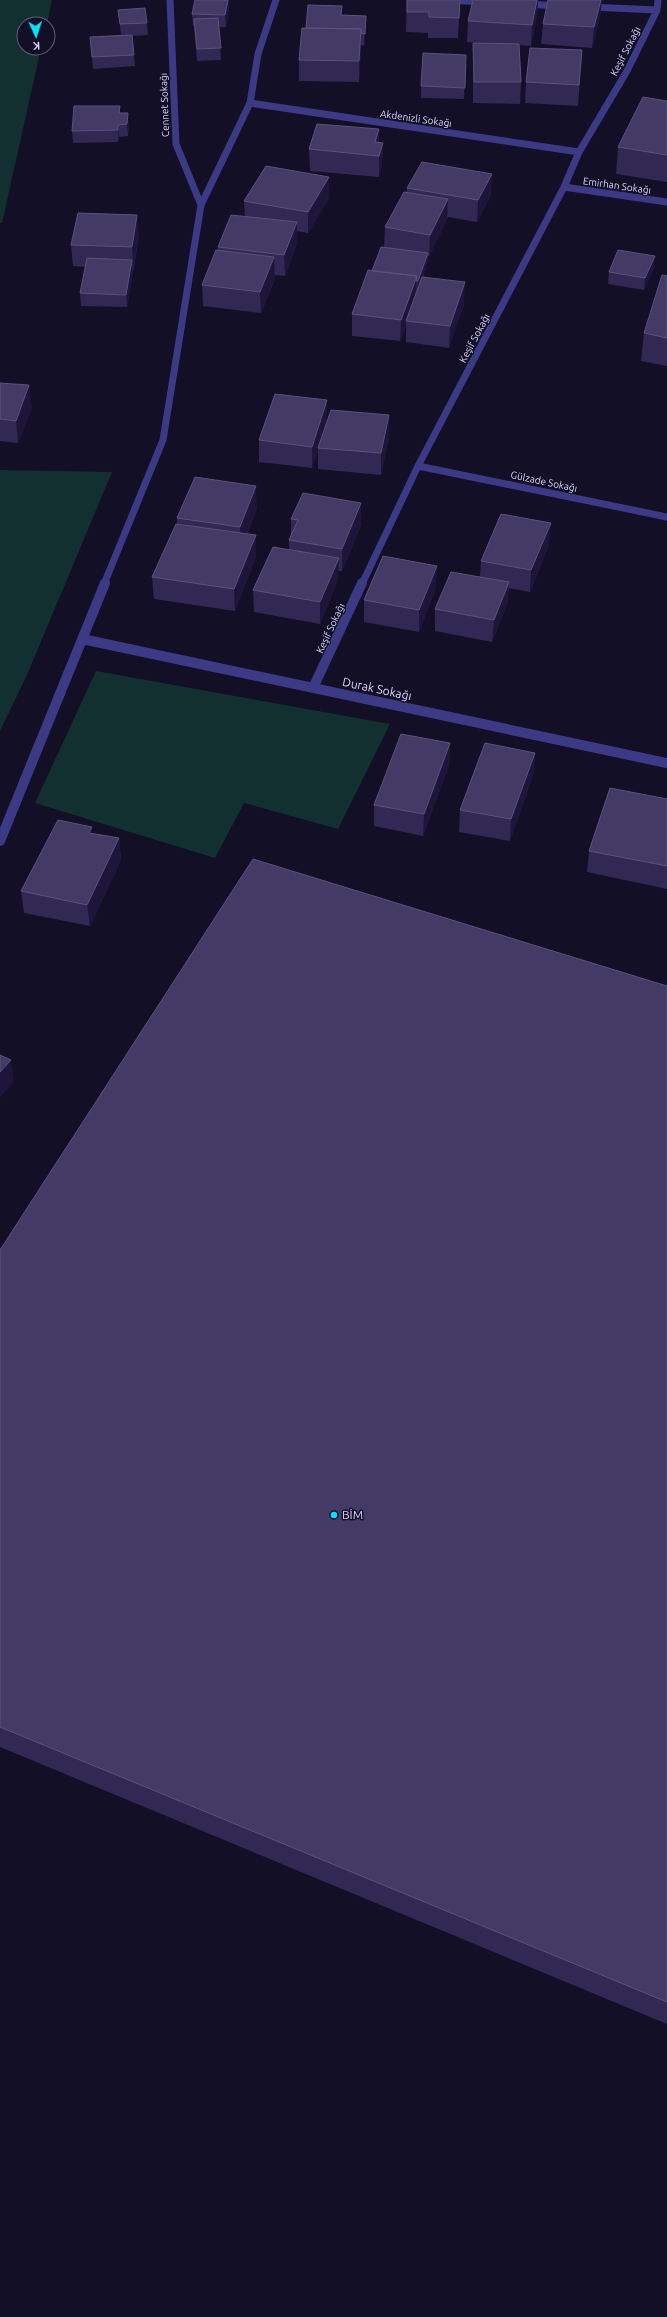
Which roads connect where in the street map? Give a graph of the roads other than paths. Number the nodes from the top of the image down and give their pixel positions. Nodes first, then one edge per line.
1 (170, 0) edge
2 (276, 0) edge
3 (448, 0) edge
4 (658, 0) edge
5 (494, 2) edge
6 (517, 3) edge
7 (571, 6) edge
8 (579, 6) edge
9 (657, 10) junction
10 (250, 103) junction
11 (579, 152) junction
12 (564, 187) junction
13 (667, 202) edge
14 (201, 205) junction
15 (418, 466) junction
16 (667, 517) edge
17 (82, 639) junction
18 (313, 688) junction
19 (667, 763) edge
20 (0, 841) edge

1 - 14 street, Cennet Sokağı
2 - 10 street
3 - 5 street
4 - 9 street, Keşif Sokağı
6 - 7 street
8 - 9 street
9 - 11 street, Keşif Sokağı
10 - 11 street, Akdenizli Sokağı
10 - 14 street
11 - 12 street, Keşif Sokağı
12 - 13 street, Emirhan Sokağı
12 - 15 street, Keşif Sokağı
14 - 17 street
15 - 16 street, Gülzade Sokağı
15 - 18 street, Keşif Sokağı
17 - 18 street, Durak Sokağı
17 - 20 street
18 - 19 street, Durak Sokağı

